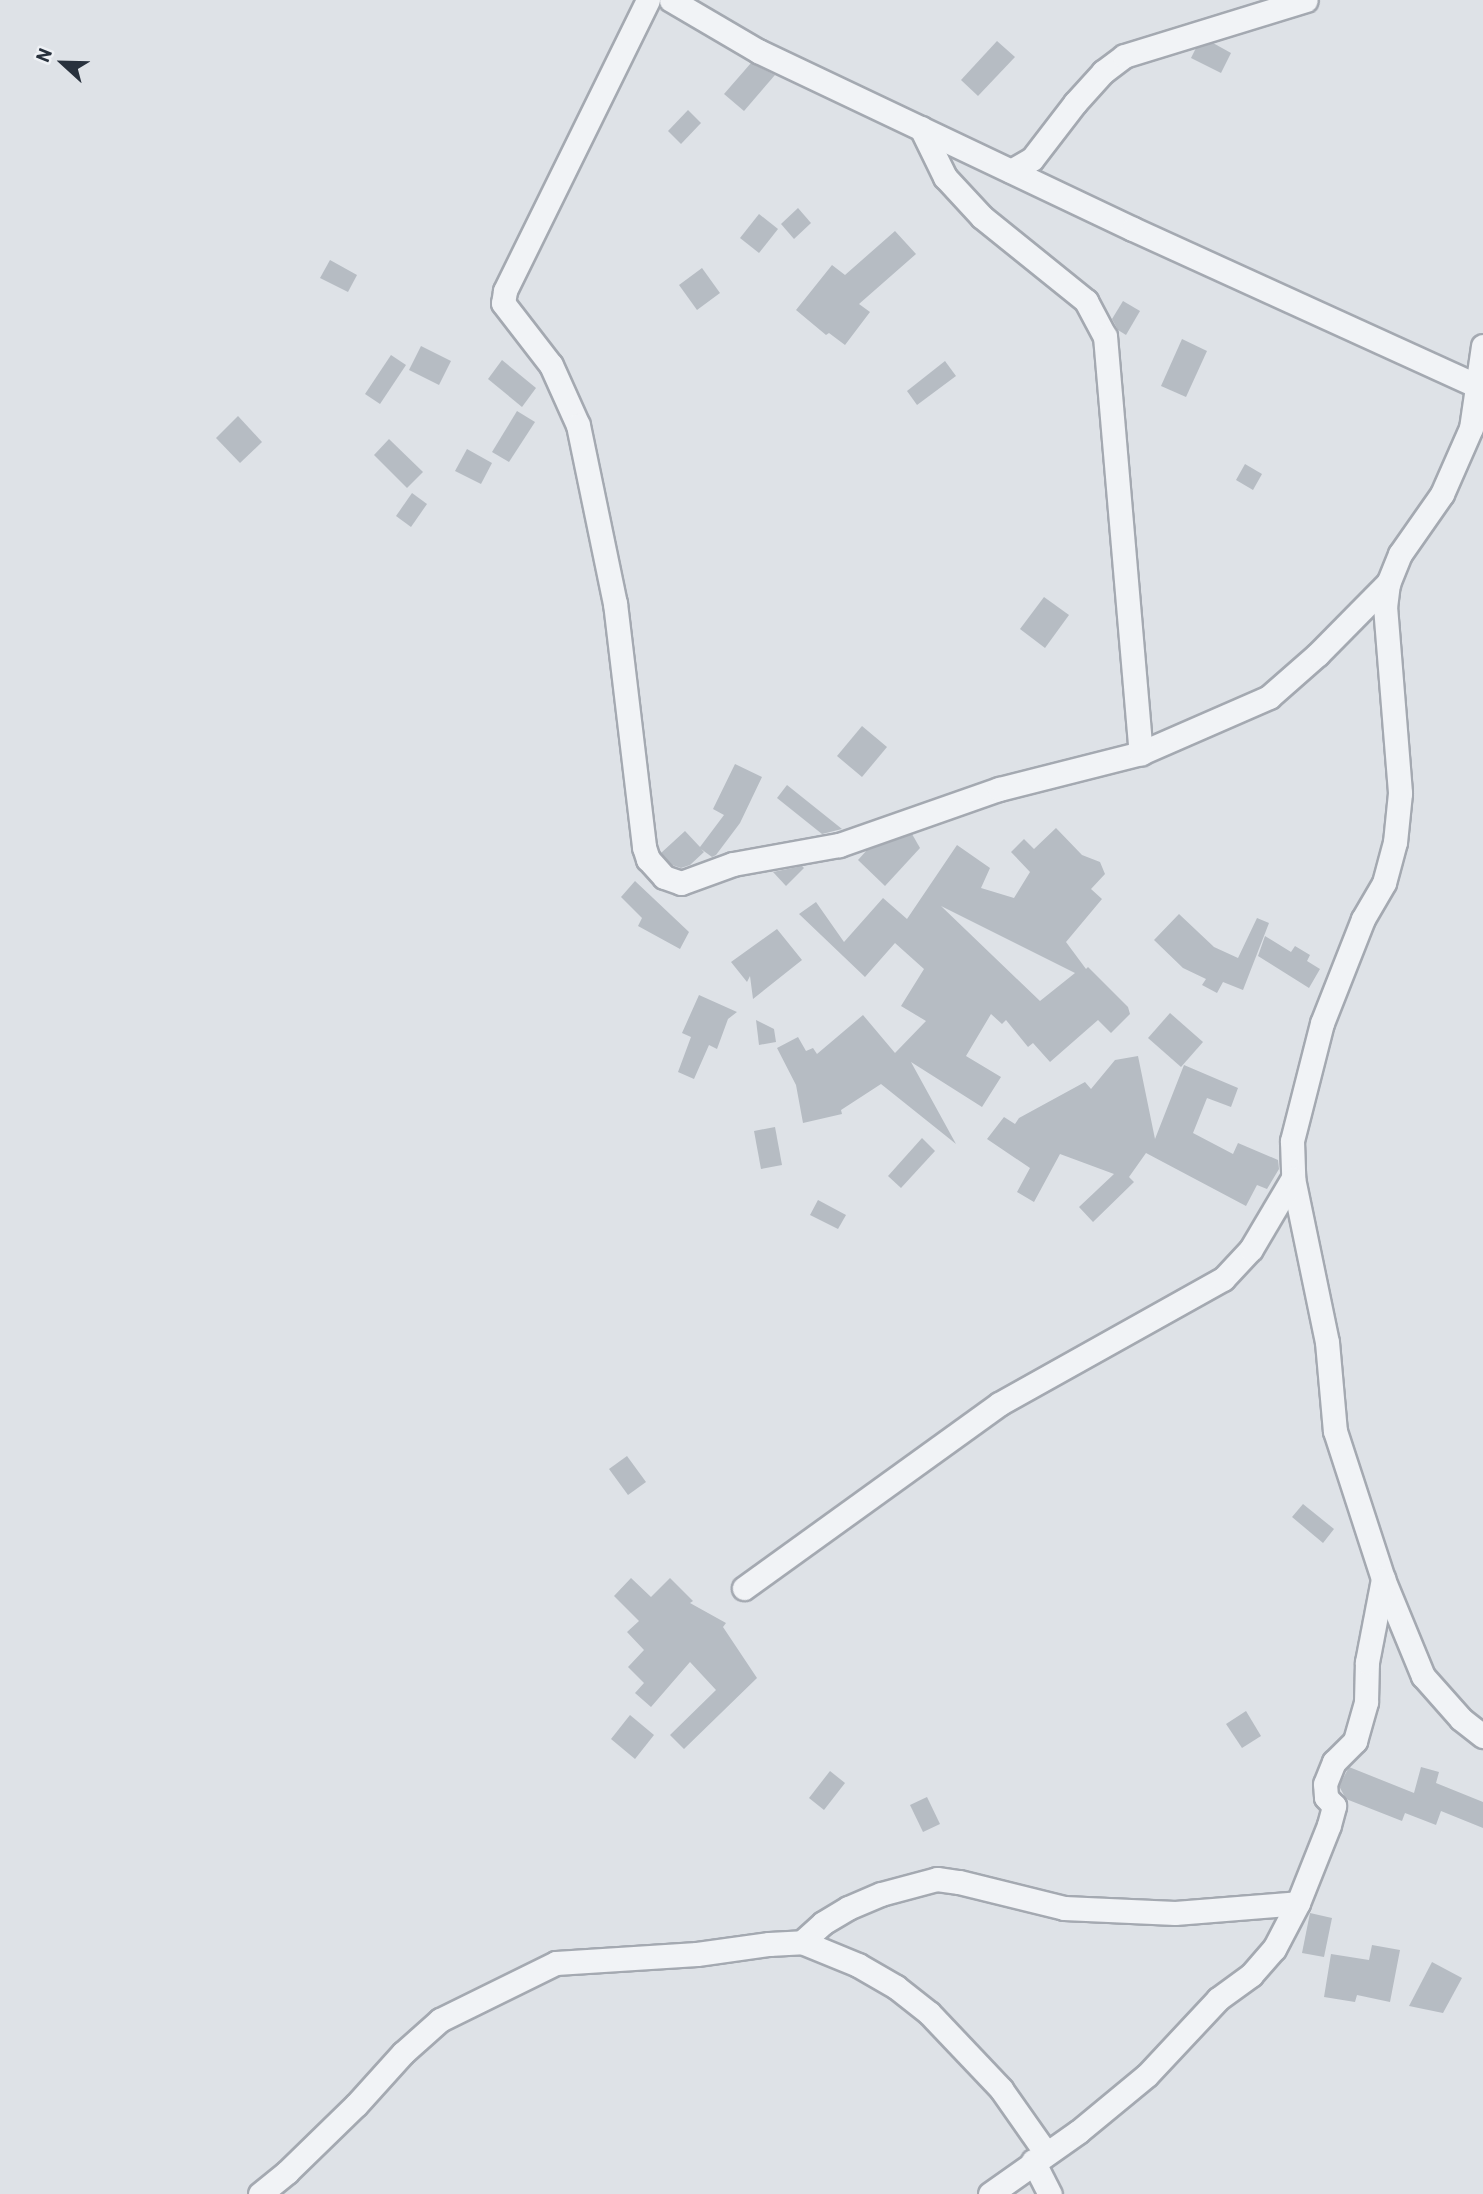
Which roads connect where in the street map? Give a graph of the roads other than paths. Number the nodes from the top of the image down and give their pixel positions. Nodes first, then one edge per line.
1 (648, 0) edge
2 (671, 0) edge
3 (1306, 0) edge
4 (921, 128) junction
5 (1011, 171) junction
6 (1483, 346) edge
7 (1477, 386) junction
8 (1388, 583) junction
9 (1141, 753) junction
10 (1293, 1178) junction
11 (1383, 1579) junction
12 (744, 1588) dead end
13 (1483, 1736) edge
14 (1298, 1903) junction
15 (802, 1942) junction
16 (1039, 2157) junction
17 (996, 2192) edge
18 (260, 2194) edge
19 (1050, 2194) edge

1 - 9 street
2 - 4 street
3 - 5 street
4 - 5 street
4 - 9 street
5 - 7 street
6 - 7 street
7 - 8 street
8 - 9 street
8 - 10 street
10 - 11 street
10 - 12 street
11 - 13 street
11 - 14 street
14 - 15 street
14 - 16 street
15 - 16 street
15 - 18 street
16 - 17 street
16 - 19 street

